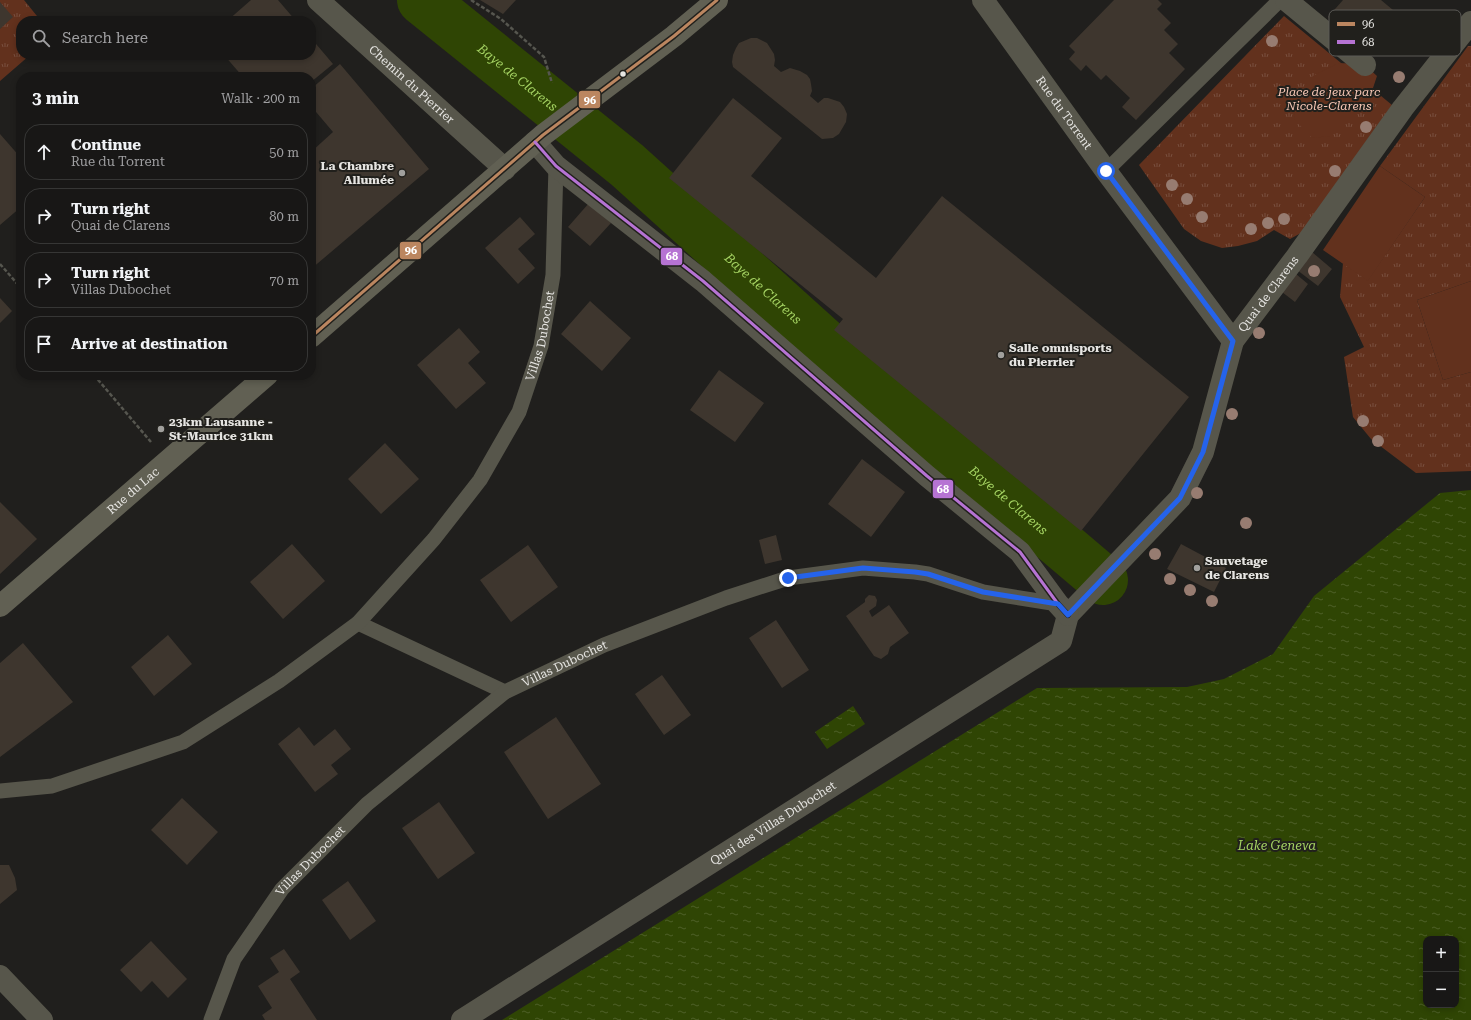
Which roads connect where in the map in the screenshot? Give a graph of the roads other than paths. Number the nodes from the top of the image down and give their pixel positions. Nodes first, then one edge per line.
1 (318, 0) edge
2 (717, 0) edge
3 (982, 0) edge
4 (1280, 0) edge
5 (1286, 0) edge
6 (1471, 22) edge
7 (1329, 35) edge
8 (1461, 35) edge
9 (1354, 56) edge
10 (1444, 56) edge
11 (1365, 65) dead end
12 (539, 139) junction
13 (556, 166) junction
14 (505, 169) junction
15 (1106, 171) junction
16 (316, 333) edge
17 (1233, 341) junction
18 (261, 380) edge
19 (0, 606) edge
20 (1067, 608) junction
21 (358, 623) junction
22 (505, 692) junction
23 (0, 791) edge
24 (0, 976) edge
25 (42, 1020) edge
26 (211, 1020) edge
27 (462, 1020) edge

1 - 14 street, Chemin du Pierrier
2 - 12 main road
3 - 15 street, Rue du Torrent
4 - 15 lane
5 - 7 street
6 - 8 street, Quai de Clarens
9 - 11 street
10 - 17 street, Quai de Clarens
12 - 13 street
12 - 14 main road
13 - 20 street
13 - 21 lane, Villas Dubochet
14 - 16 main road
15 - 17 street, Rue du Torrent
17 - 20 street, Quai de Clarens
18 - 19 main road, Rue du Lac
20 - 22 lane, Villas Dubochet
20 - 27 street, Quai des Villas Dubochet
21 - 22 lane
21 - 23 lane, Villas Dubochet
22 - 26 lane, Villas Dubochet
24 - 25 street

